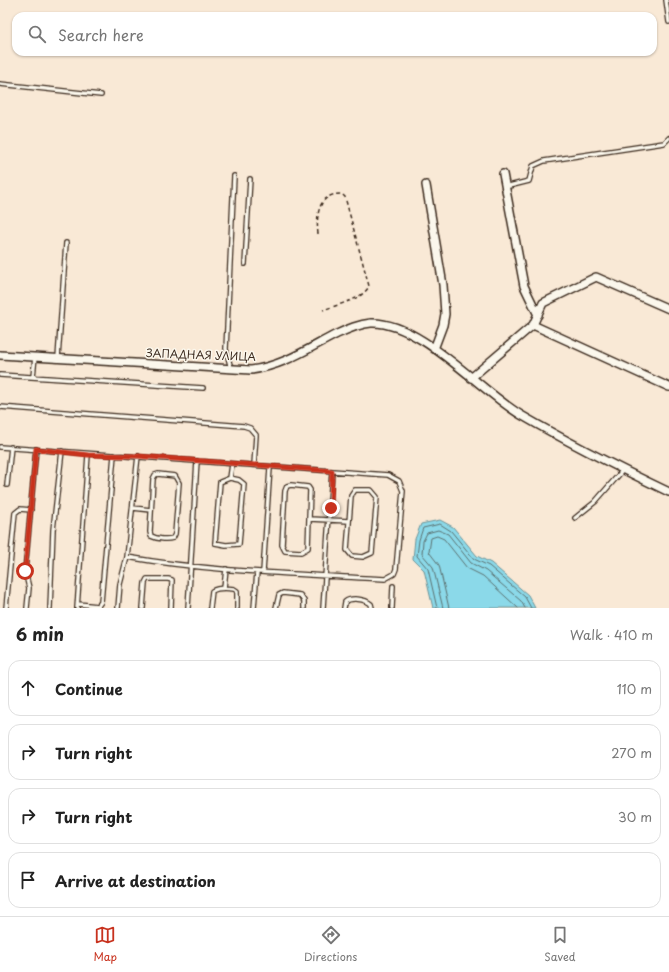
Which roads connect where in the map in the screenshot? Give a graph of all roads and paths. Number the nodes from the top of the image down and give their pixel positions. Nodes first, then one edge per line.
1 (666, 0) edge
2 (669, 22) edge
3 (0, 84) edge
4 (101, 95) dead end
5 (669, 138) edge
6 (503, 174) dead end
7 (234, 176) dead end
8 (250, 179) dead end
9 (426, 185) dead end
10 (505, 187) junction
11 (318, 234) dead end
12 (66, 243) dead end
13 (245, 264) dead end
14 (669, 309) edge
15 (323, 310) dead end
16 (538, 314) junction
17 (533, 325) junction
18 (434, 349) junction
19 (0, 355) edge
20 (35, 357) junction
21 (58, 358) junction
22 (231, 370) junction
23 (0, 375) edge
24 (33, 377) junction
25 (471, 378) junction
26 (669, 387) edge
27 (203, 388) dead end
28 (0, 407) edge
29 (0, 447) edge
30 (11, 447) junction
31 (36, 449) junction
32 (62, 451) junction
33 (114, 454) junction
34 (88, 455) junction
35 (138, 456) junction
36 (197, 461) junction
37 (232, 464) junction
38 (254, 465) junction
39 (270, 468) junction
40 (623, 470) junction
41 (332, 471) junction
42 (230, 478) junction
43 (7, 485) dead end
44 (669, 492) edge
45 (133, 508) junction
46 (32, 510) junction
47 (152, 510) junction
48 (575, 518) dead end
49 (310, 519) junction
50 (330, 520) junction
51 (349, 521) junction
52 (127, 557) junction
53 (191, 565) junction
54 (226, 569) junction
55 (257, 572) junction
56 (263, 572) junction
57 (326, 576) junction
58 (392, 586) dead end
59 (224, 588) junction
60 (77, 606) edge
61 (6, 608) edge
62 (27, 608) edge
63 (50, 608) edge
64 (118, 608) edge
65 (143, 608) edge
66 (171, 608) edge
67 (188, 608) edge
68 (210, 608) edge
69 (237, 608) edge
70 (254, 608) edge
71 (276, 608) edge
72 (304, 608) edge
73 (323, 608) edge
74 (344, 608) edge
75 (372, 608) edge
76 (392, 608) edge

1 - 2 lane
3 - 4 lane
5 - 10 lane
6 - 10 street
7 - 22 lane
8 - 13 lane
9 - 18 street
10 - 16 street
11 - 15 path
12 - 21 lane
14 - 16 street
16 - 17 street
17 - 25 street
17 - 26 street
18 - 22 street, ЗАПАДНАЯ УЛИЦА
18 - 25 street, ЗАПАДНАЯ УЛИЦА
19 - 20 street, ЗАПАДНАЯ УЛИЦА
20 - 21 street, ЗАПАДНАЯ УЛИЦА
20 - 24 lane
21 - 22 street, ЗАПАДНАЯ УЛИЦА
23 - 24 lane
24 - 27 lane
25 - 40 street, ЗАПАДНАЯ УЛИЦА
28 - 38 lane
29 - 30 lane
30 - 31 lane
30 - 43 lane
31 - 32 lane
31 - 46 lane
32 - 34 lane
32 - 63 lane
33 - 34 lane
33 - 35 lane
33 - 60 lane
34 - 60 lane
35 - 36 lane
35 - 45 lane
36 - 37 lane
36 - 53 lane
37 - 38 lane
37 - 42 lane
38 - 39 lane
39 - 41 lane
39 - 56 lane
40 - 44 street, ЗАПАДНАЯ УЛИЦА
40 - 48 lane
41 - 50 lane
41 - 57 lane
42 - 42 lane
45 - 47 lane
45 - 52 lane
46 - 61 lane
46 - 62 lane
47 - 47 lane
49 - 49 lane
49 - 50 lane
50 - 51 lane
50 - 57 lane
51 - 51 lane
52 - 53 lane
52 - 64 lane
53 - 54 lane
53 - 67 lane
54 - 55 lane
54 - 59 lane
55 - 56 lane
55 - 70 lane
56 - 57 lane
57 - 73 lane
58 - 76 lane
59 - 68 lane
59 - 69 lane
65 - 66 lane
71 - 72 lane
74 - 75 lane

